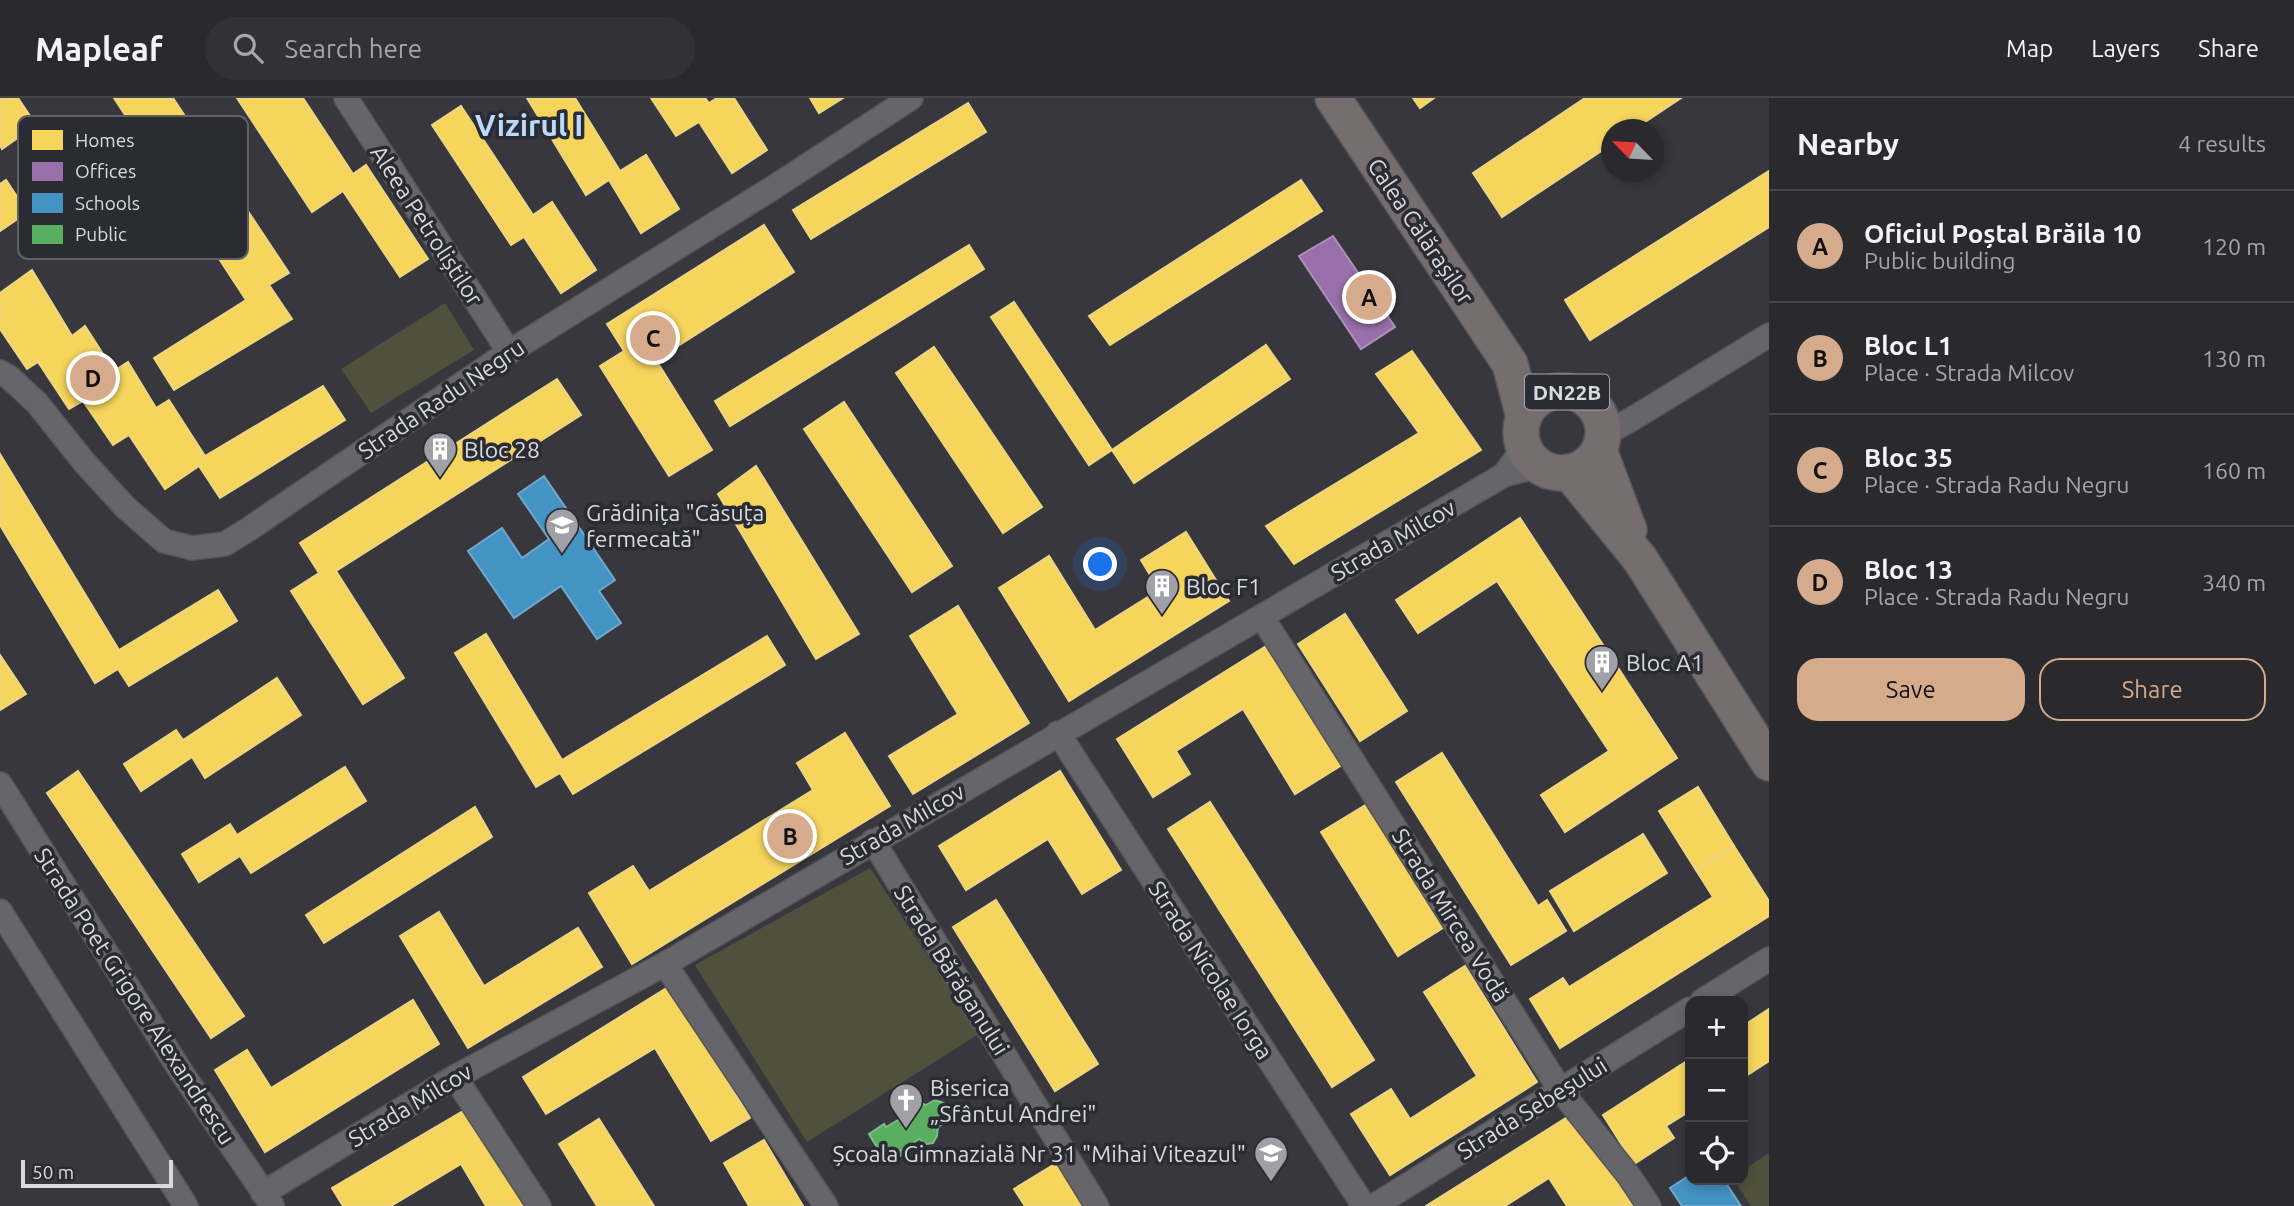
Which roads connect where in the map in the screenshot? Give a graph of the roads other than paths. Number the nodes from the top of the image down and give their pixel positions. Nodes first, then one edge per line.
1 (346, 98) edge
2 (911, 98) edge
3 (1334, 98) edge
4 (1769, 334) edge
5 (509, 352) junction
6 (1510, 364) junction
7 (0, 372) edge
8 (1560, 391) junction
9 (1601, 442) junction
10 (1539, 450) junction
11 (1640, 559) junction
12 (1262, 617) junction
13 (1058, 733) junction
14 (1769, 763) edge
15 (0, 784) edge
16 (873, 841) junction
17 (0, 911) edge
18 (1769, 959) edge
19 (665, 964) junction
20 (1711, 996) edge
21 (1685, 1012) edge
22 (455, 1077) junction
23 (1561, 1091) junction
24 (268, 1199) edge
25 (186, 1206) edge
26 (539, 1206) edge
27 (826, 1206) edge
28 (1097, 1206) edge
29 (1364, 1206) edge
30 (1374, 1206) edge
31 (1648, 1206) edge

1 - 5 street, Aleea Petroliștilor
2 - 5 street, Strada Radu Negru
3 - 6 main road, Calea Călărașilor / DN22B
4 - 9 street
5 - 7 street, Strada Radu Negru
6 - 8 main road, Calea Călărașilor / DN22B
6 - 10 main road, Calea Călărașilor / DN22B
8 - 9 main road, DN22B
8 - 10 main road, DN22B
9 - 10 main road
9 - 11 main road, Calea Călărașilor / DN22B
10 - 11 main road, Calea Călărașilor / DN22B
10 - 12 street, Strada Milcov
11 - 14 main road, Calea Călărașilor / DN22B
12 - 13 street, Strada Milcov
12 - 23 street, Strada Mircea Vodă
13 - 16 street, Strada Milcov
13 - 29 street, Strada Nicolae Iorga
15 - 24 street, Strada Poet Grigore Alexandrescu
16 - 19 street, Strada Milcov
16 - 28 street, Strada Bărăganului
17 - 25 street
18 - 20 street
19 - 22 street, Strada Milcov
19 - 27 street
21 - 23 street, Strada Sebeșului
22 - 24 street, Strada Milcov
22 - 26 street
23 - 30 street, Strada Sebeșului
23 - 31 street, Strada Mircea Vodă

